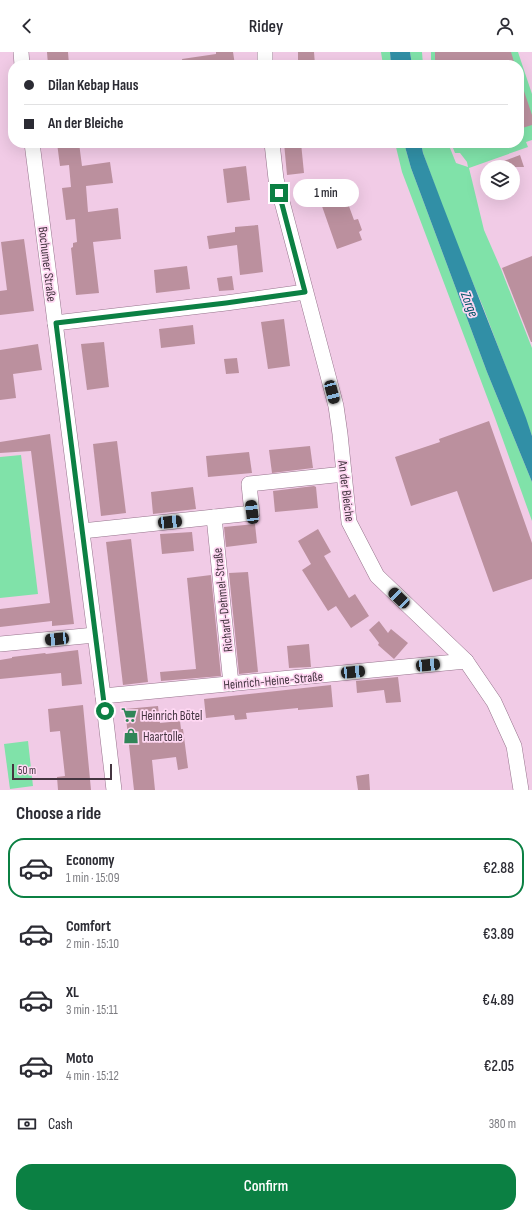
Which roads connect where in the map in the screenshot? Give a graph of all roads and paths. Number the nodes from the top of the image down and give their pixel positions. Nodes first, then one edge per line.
1 (33, 148) edge
2 (273, 148) edge
3 (305, 292) junction
4 (56, 323) junction
5 (344, 474) junction
6 (214, 517) junction
7 (82, 531) junction
8 (95, 635) junction
9 (0, 644) edge
10 (466, 662) junction
11 (231, 684) junction
12 (103, 696) junction
13 (114, 790) edge
14 (521, 790) edge

1 - 4 street, Bochumer Straße
2 - 3 street, An der Bleiche
3 - 4 street
3 - 5 street, An der Bleiche
4 - 7 street, Bochumer Straße
5 - 6 street
5 - 10 street, An der Bleiche
6 - 7 street
6 - 11 street, Richard-Dehmel-Straße
7 - 8 street, Bochumer Straße
8 - 9 street
8 - 12 street, Bochumer Straße
10 - 11 street, Heinrich-Heine-Straße
10 - 14 street, An der Bleiche
11 - 12 street, Heinrich-Heine-Straße
12 - 13 street, Bochumer Straße

